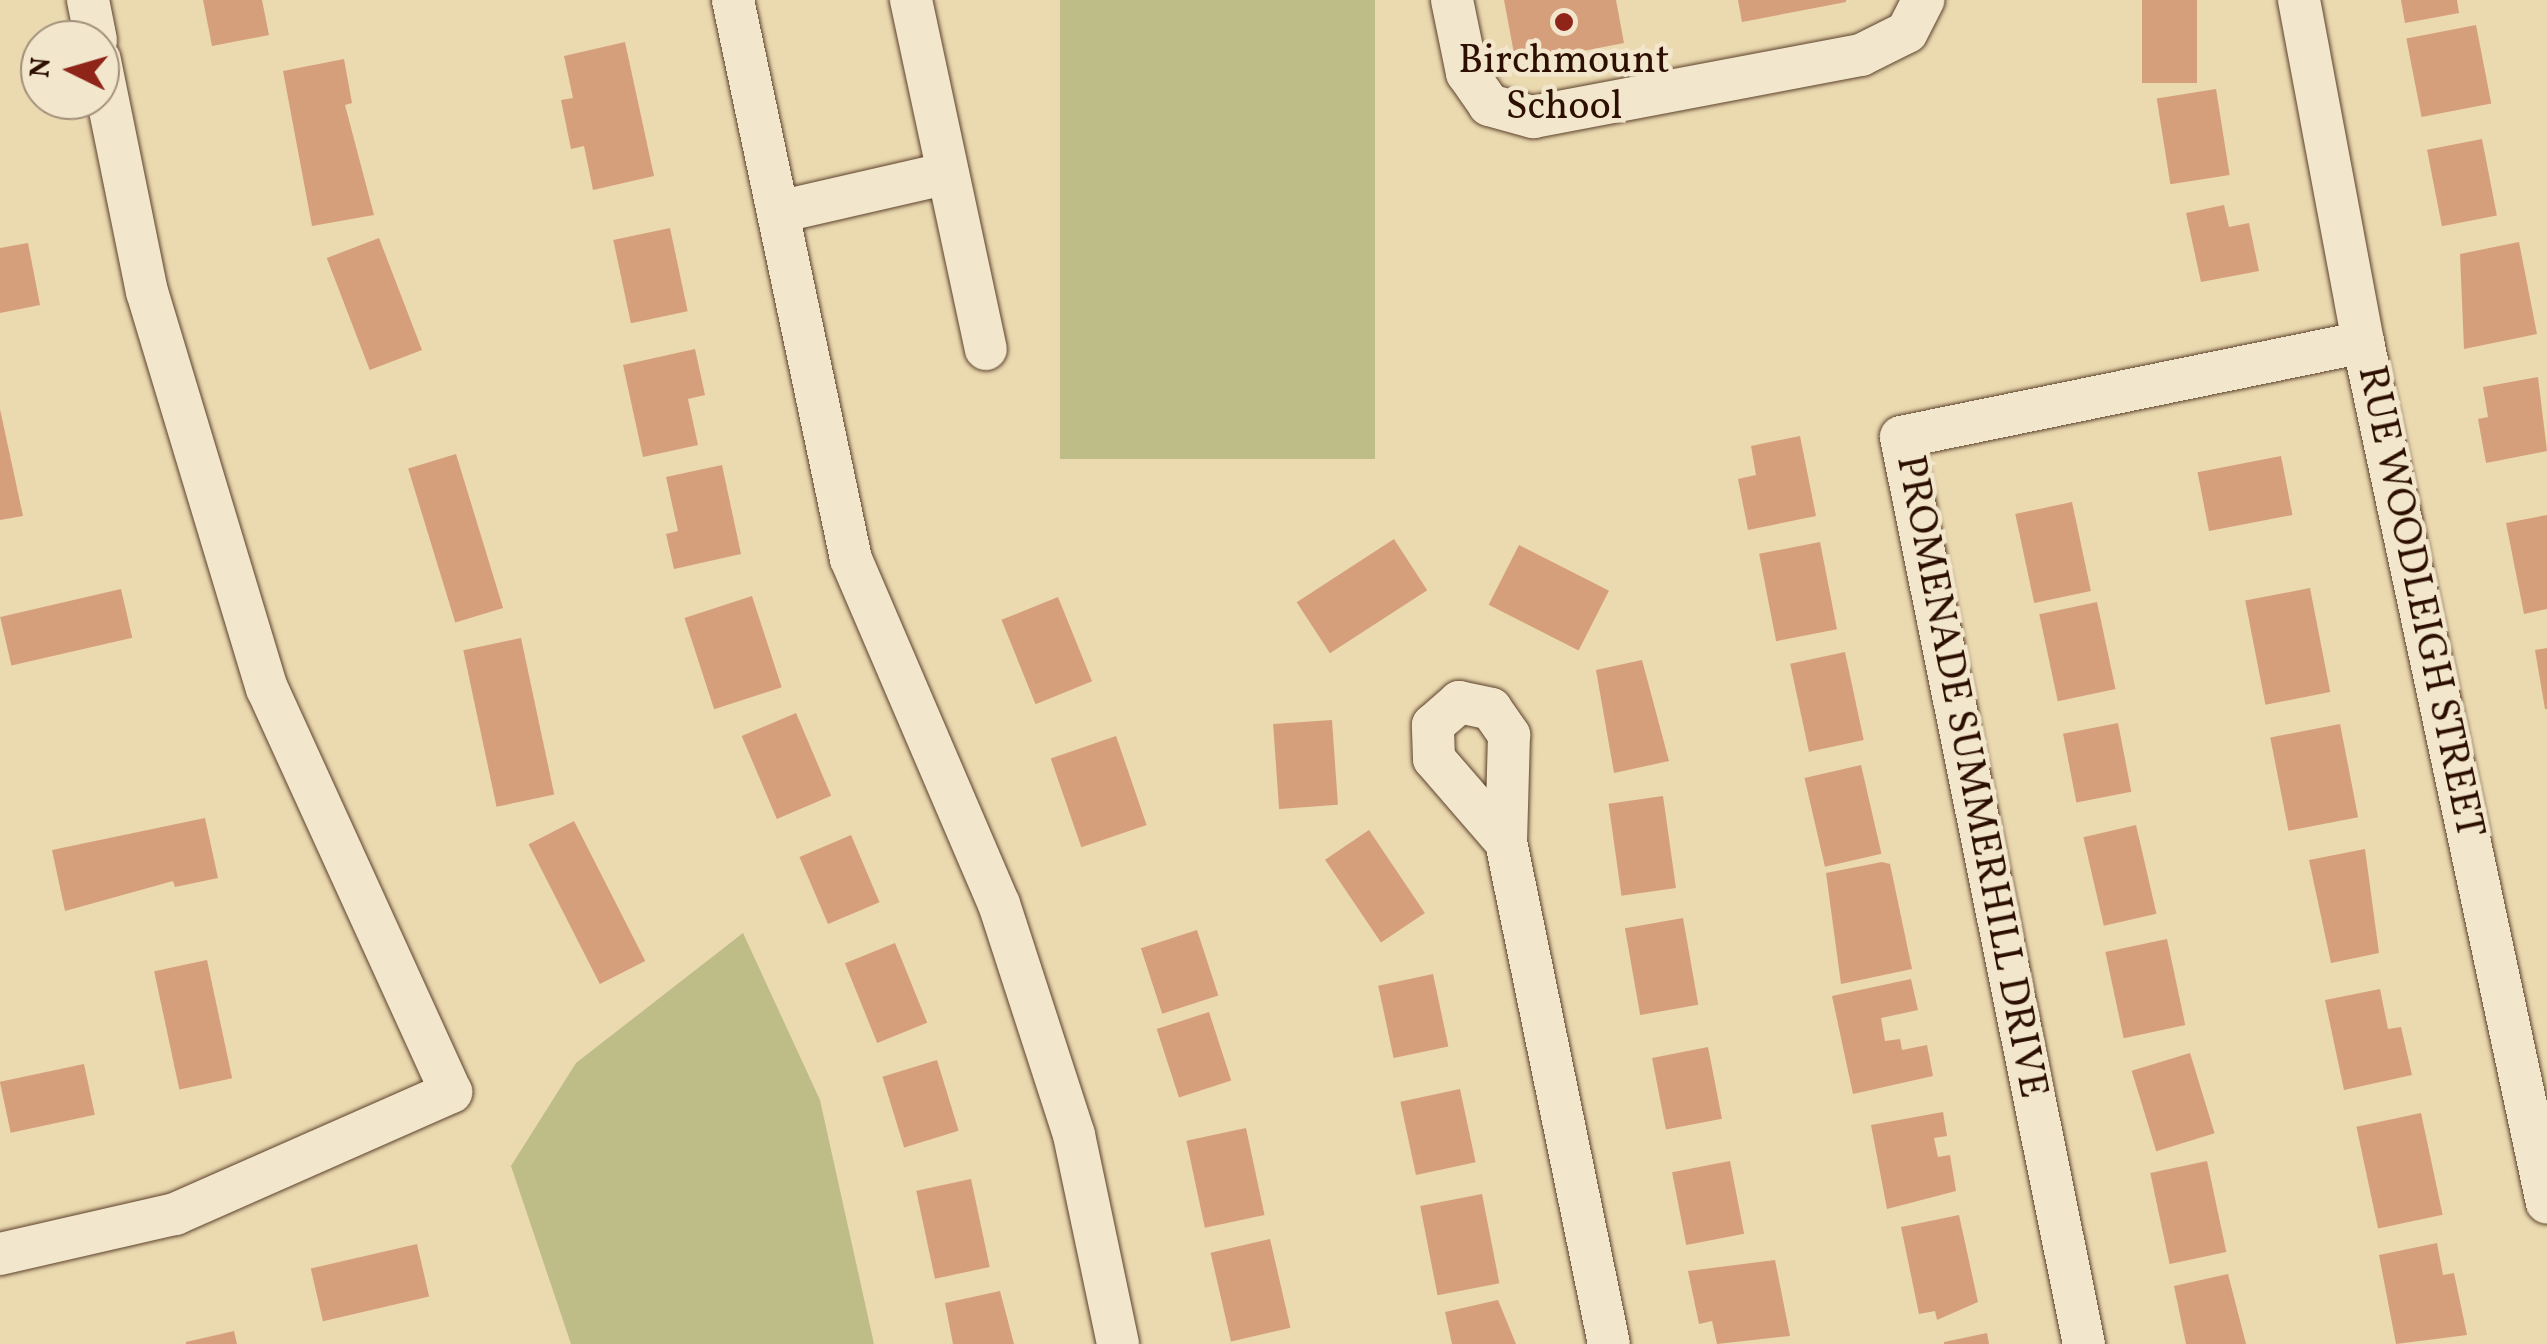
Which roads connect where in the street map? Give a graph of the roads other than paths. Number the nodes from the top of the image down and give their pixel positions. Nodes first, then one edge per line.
1 (734, 0) edge
2 (911, 0) edge
3 (1452, 0) edge
4 (1923, 0) edge
5 (2299, 0) edge
6 (112, 120) edge
7 (948, 173) junction
8 (778, 212) junction
9 (2363, 342) junction
10 (986, 349) dead end
11 (1506, 842) dead end
12 (2547, 1203) edge
13 (0, 1254) edge
14 (1118, 1344) edge
15 (1609, 1344) edge
16 (2084, 1344) edge

1 - 8 street
2 - 7 street
3 - 4 street
5 - 9 street, RUE WOODLEIGH STREET
6 - 13 street
7 - 8 street
7 - 10 street
8 - 14 street
9 - 12 street, RUE WOODLEIGH STREET
9 - 16 street, PROMENADE SUMMERHILL DRIVE
11 - 15 street

